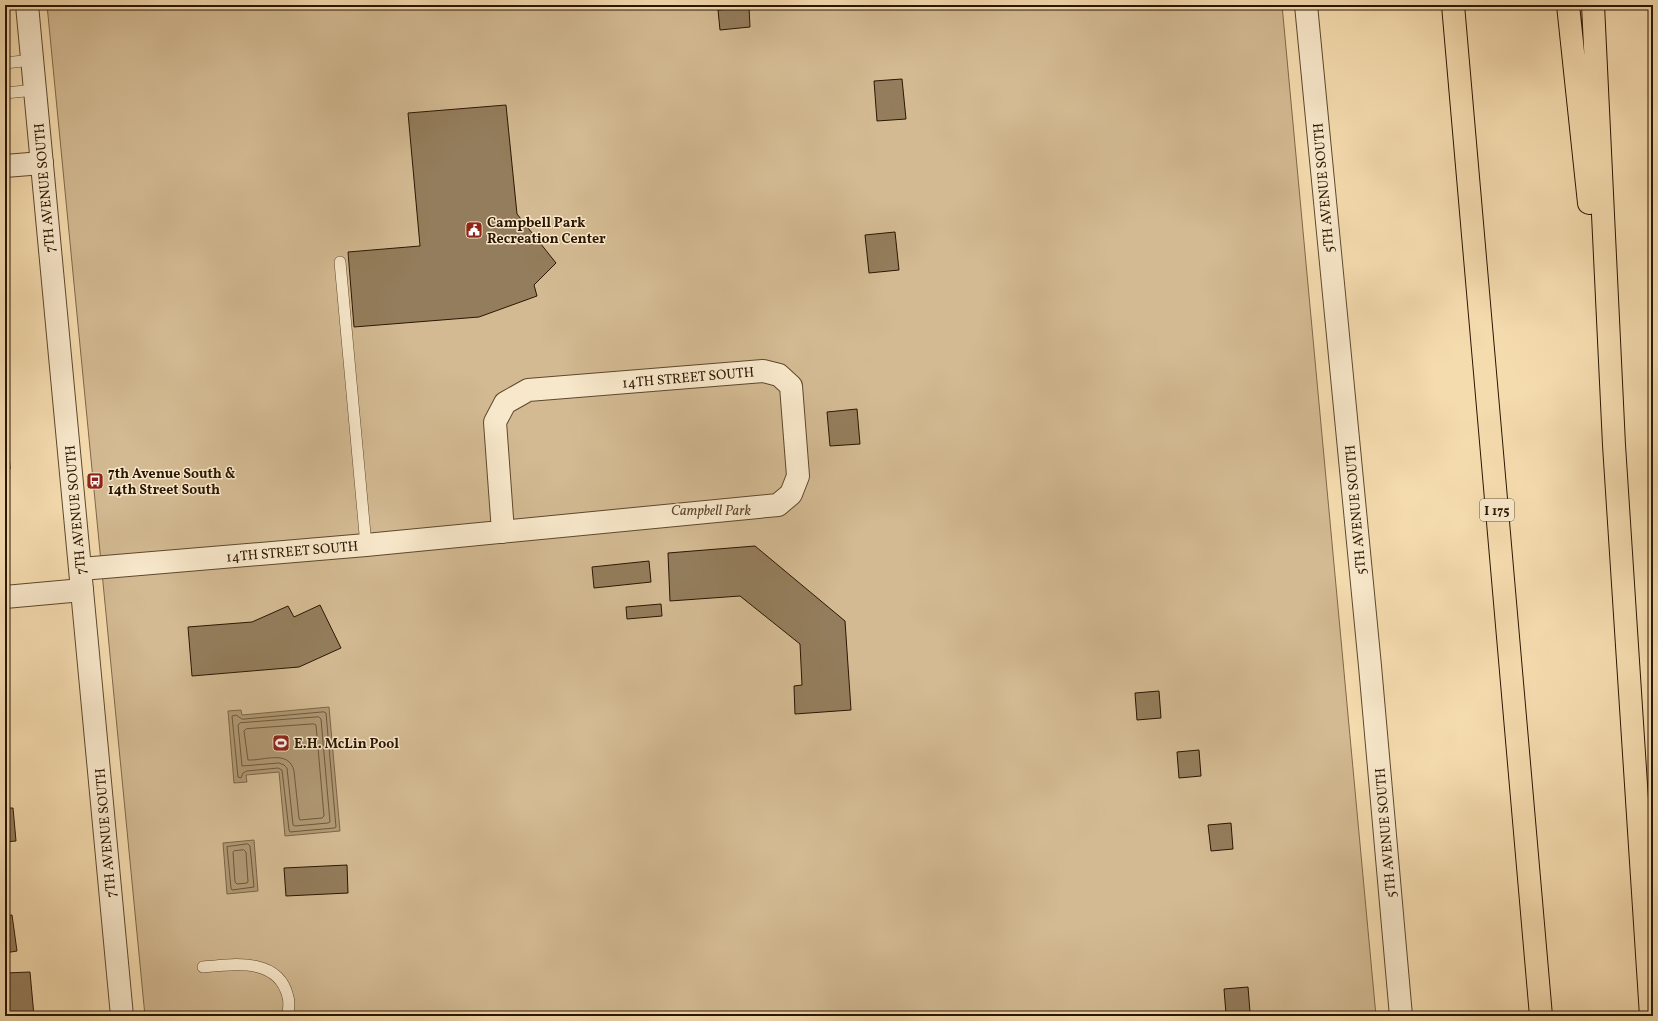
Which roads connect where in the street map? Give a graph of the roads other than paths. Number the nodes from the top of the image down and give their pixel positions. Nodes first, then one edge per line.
1 (27, 5) edge
2 (1306, 5) edge
3 (1453, 5) edge
4 (1568, 5) edge
5 (1593, 5) edge
6 (32, 60) junction
7 (5, 63) edge
8 (35, 90) junction
9 (5, 94) edge
10 (42, 163) junction
11 (5, 166) edge
12 (340, 262) dead end
13 (1614, 445) junction
14 (503, 532) junction
15 (366, 545) junction
16 (82, 580) junction
17 (5, 598) edge
18 (203, 967) dead end
19 (122, 1016) edge
20 (288, 1016) edge
21 (1401, 1016) edge
22 (1541, 1016) edge
23 (1651, 1016) edge

1 - 6 street, 7TH AVENUE SOUTH
2 - 21 street, 5TH AVENUE SOUTH
3 - 22 highway, I 175
4 - 13 highway
5 - 13 highway
6 - 7 lane
6 - 8 street, 7TH AVENUE SOUTH
8 - 9 lane
8 - 10 street, 7TH AVENUE SOUTH
10 - 11 street
10 - 16 street, 7TH AVENUE SOUTH
12 - 15 lane
13 - 23 highway
14 - 14 street, 14TH STREET SOUTH
14 - 15 street, 14TH STREET SOUTH
15 - 16 street, 14TH STREET SOUTH
16 - 17 street, 14TH STREET SOUTH
16 - 19 street, 7TH AVENUE SOUTH
18 - 20 lane

